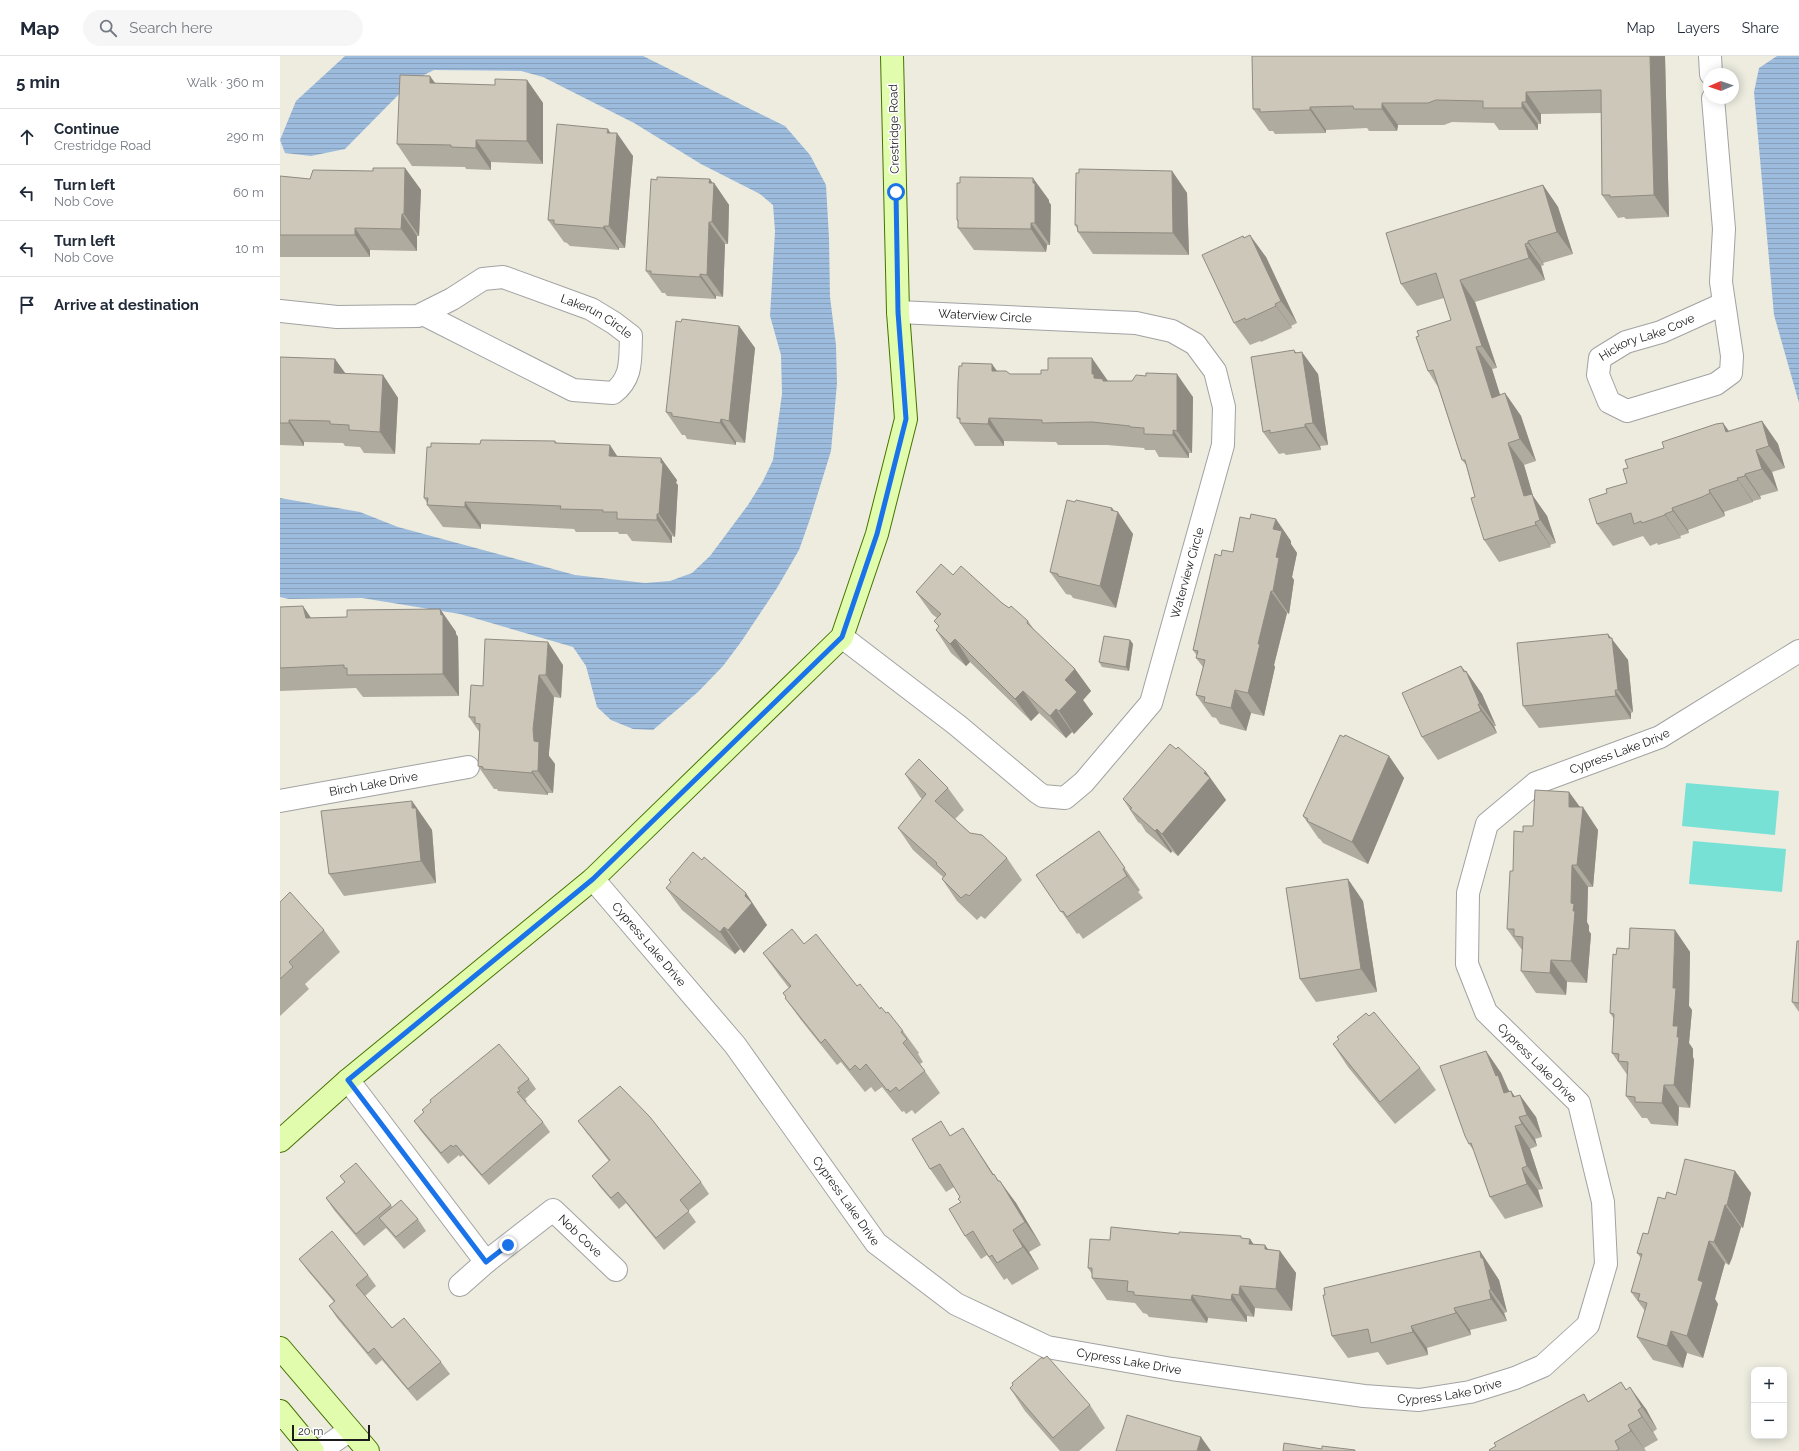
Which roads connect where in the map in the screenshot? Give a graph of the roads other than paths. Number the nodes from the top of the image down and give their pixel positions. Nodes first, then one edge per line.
1 (892, 56) edge
2 (1710, 56) edge
3 (1711, 68) edge
4 (1714, 104) edge
5 (1723, 304) junction
6 (280, 311) edge
7 (898, 312) junction
8 (423, 314) junction
9 (842, 637) junction
10 (1799, 651) edge
11 (468, 768) dead end
12 (280, 801) edge
13 (593, 879) junction
14 (348, 1080) junction
15 (280, 1141) edge
16 (486, 1262) junction
17 (616, 1270) dead end
18 (460, 1285) dead end
19 (280, 1348) edge
20 (280, 1411) edge
21 (350, 1430) junction
22 (313, 1451) edge
23 (320, 1451) edge
24 (368, 1451) edge

1 - 7 street, Crestridge Road
2 - 3 street
4 - 5 street, Hickory Lake Cove
5 - 5 street, Hickory Lake Cove
6 - 8 street, Lakerun Circle
7 - 9 street, Crestridge Road
7 - 9 street, Waterview Circle
8 - 8 street, Lakerun Circle
9 - 13 street, Crestridge Road
10 - 13 street, Cypress Lake Drive
11 - 12 street, Birch Lake Drive
13 - 14 street, Crestridge Road
14 - 15 street, Crestridge Road
14 - 16 street
16 - 17 street, Nob Cove
16 - 18 street, Nob Cove
19 - 21 street
20 - 22 street
21 - 23 street
21 - 24 street

